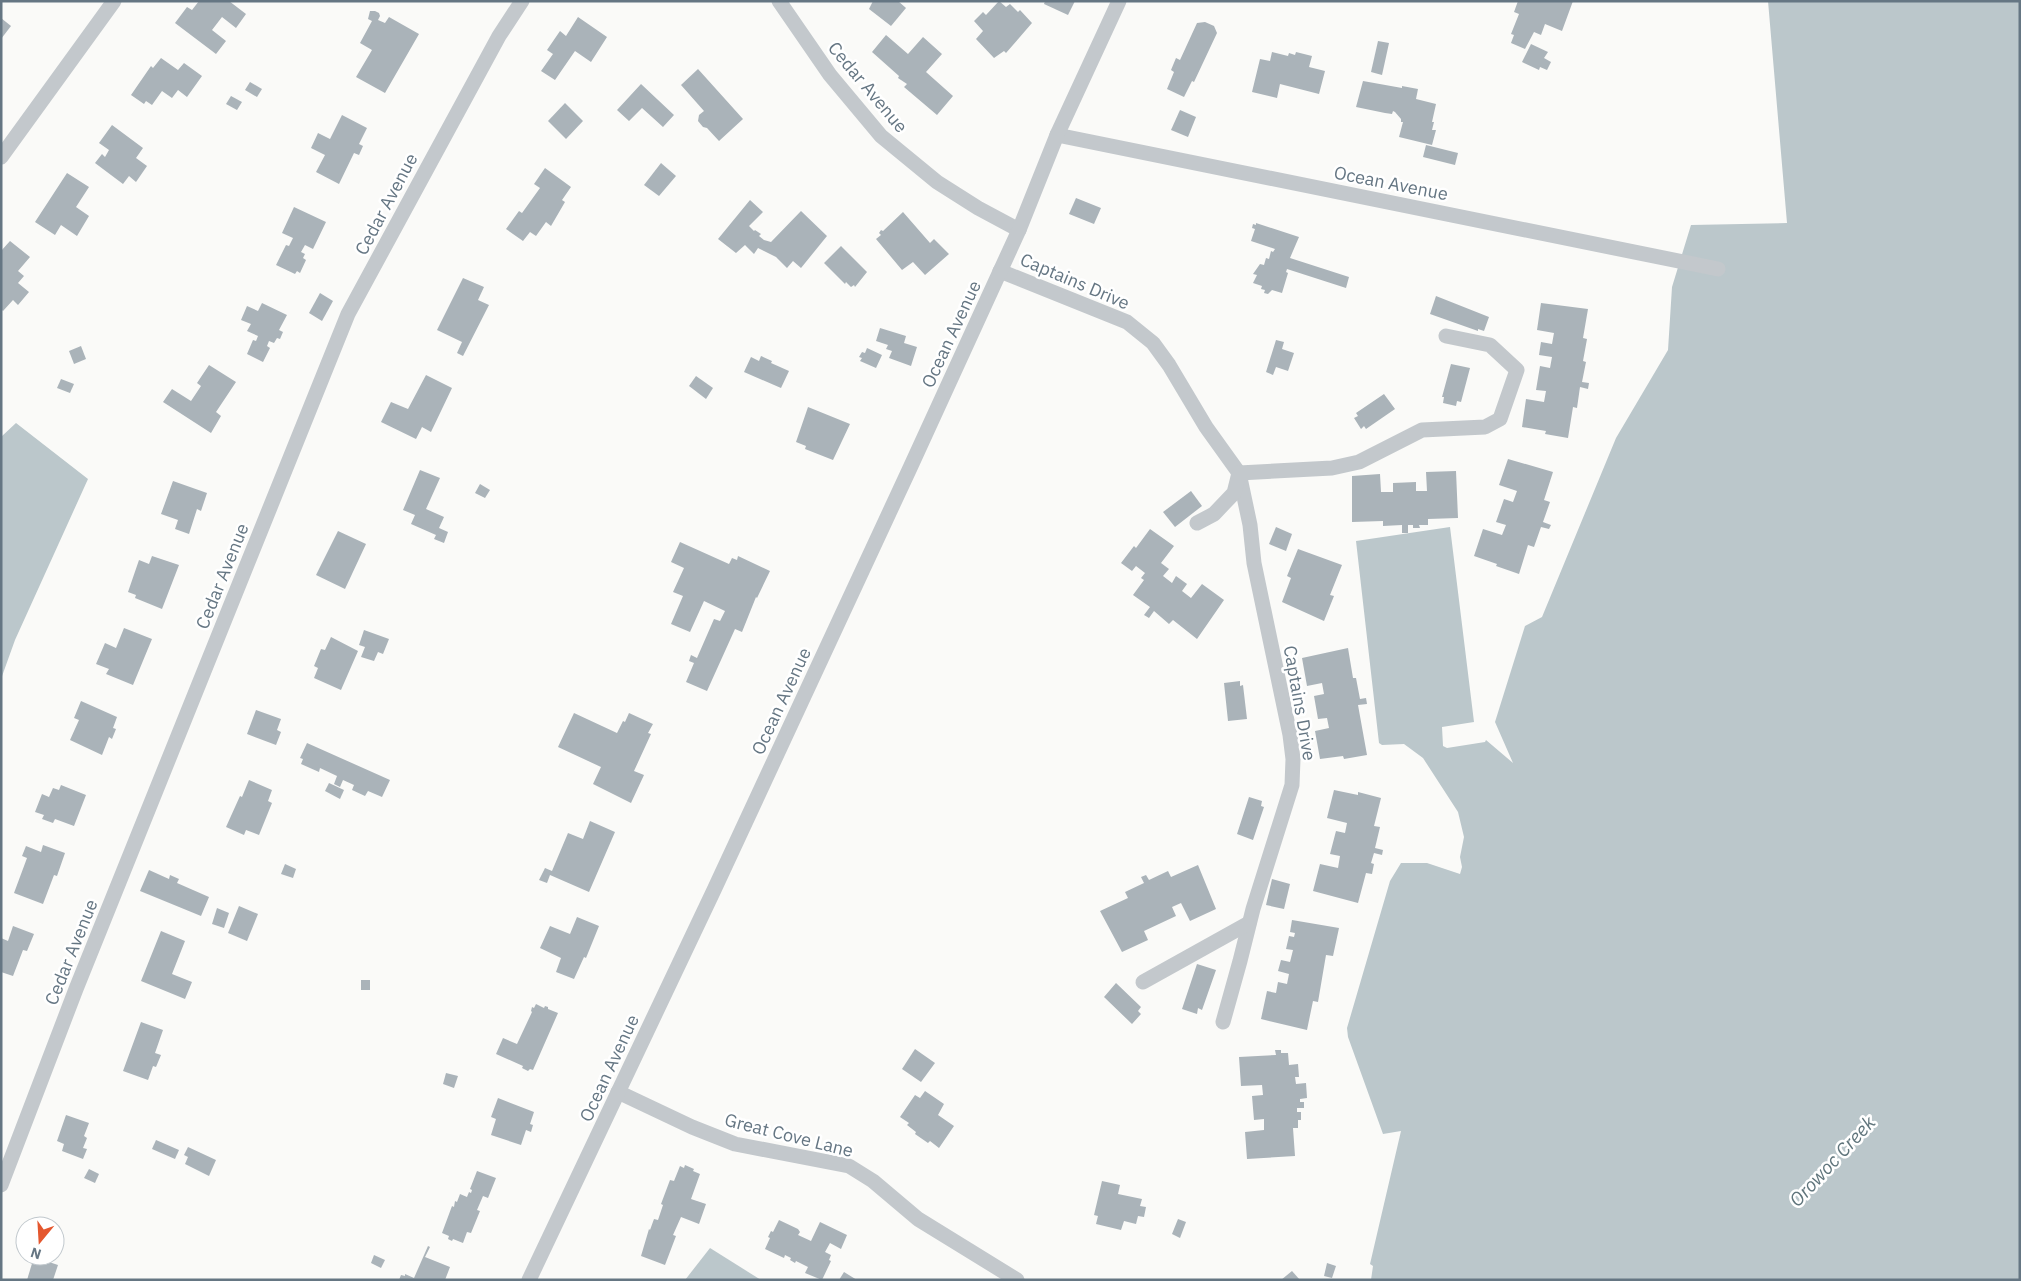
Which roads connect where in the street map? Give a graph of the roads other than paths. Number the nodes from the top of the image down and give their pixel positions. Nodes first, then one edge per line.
1 (114, 1) edge
2 (522, 1) edge
3 (779, 1) edge
4 (1119, 1) edge
5 (1057, 135) junction
6 (1, 157) edge
7 (1019, 230) junction
8 (1718, 269) dead end
9 (1000, 270) junction
10 (1446, 336) dead end
11 (1239, 473) junction
12 (1197, 523) dead end
13 (1249, 923) junction
14 (1143, 982) dead end
15 (1223, 1022) dead end
16 (618, 1092) junction
17 (1, 1186) edge
18 (529, 1280) edge
19 (1017, 1280) edge

1 - 6 street
2 - 17 street, Cedar Avenue
3 - 7 street, Cedar Avenue
4 - 5 street, Ocean Avenue
5 - 7 street, Ocean Avenue
5 - 8 street, Ocean Avenue
7 - 9 street, Ocean Avenue
9 - 11 street, Captains Drive
9 - 16 street, Ocean Avenue
10 - 11 street
11 - 12 street
11 - 13 street, Captains Drive
13 - 14 street
13 - 15 street, Captains Drive
16 - 18 street, Ocean Avenue
16 - 19 street, Great Cove Lane

